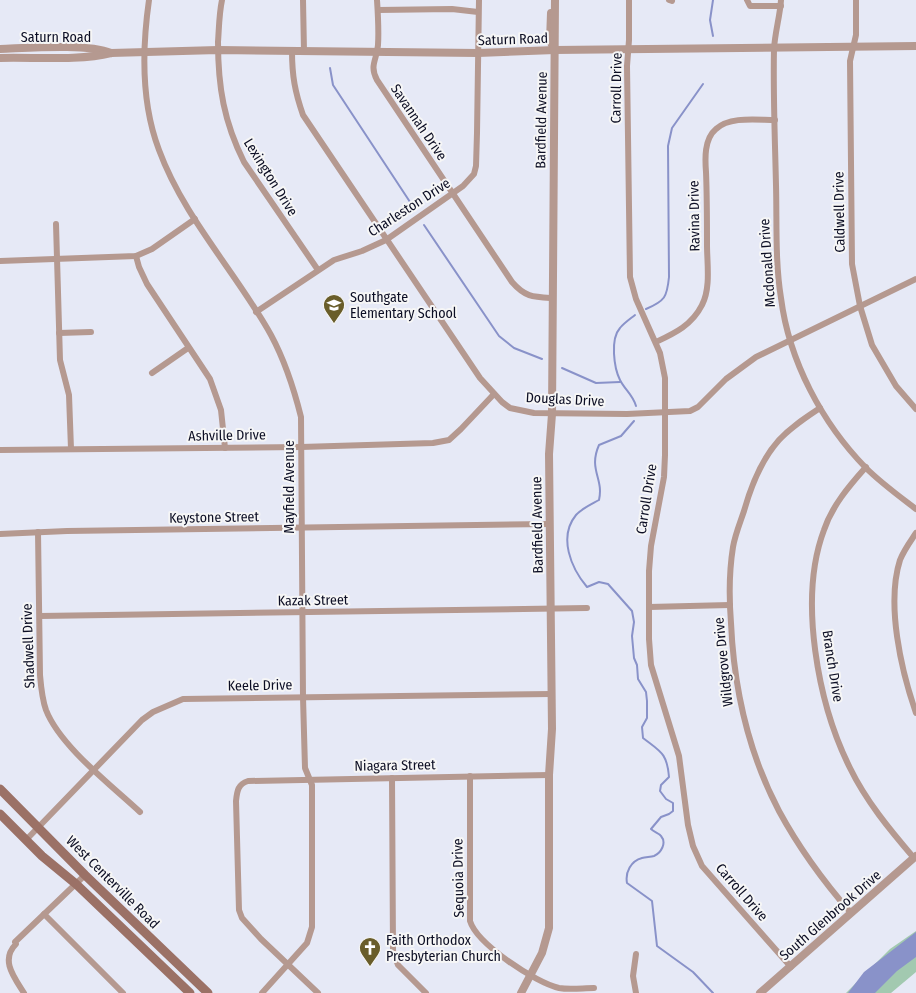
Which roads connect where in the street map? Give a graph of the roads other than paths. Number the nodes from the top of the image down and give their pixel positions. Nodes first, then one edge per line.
1 (149, 0) edge
2 (222, 0) edge
3 (303, 0) edge
4 (377, 0) edge
5 (479, 0) edge
6 (555, 0) edge
7 (629, 0) edge
8 (746, 0) edge
9 (856, 0) edge
10 (781, 3) edge
11 (378, 10) junction
12 (478, 12) junction
13 (916, 46) edge
14 (853, 47) junction
15 (774, 48) junction
16 (0, 49) edge
17 (218, 50) junction
18 (555, 50) junction
19 (629, 50) junction
20 (292, 51) junction
21 (304, 51) junction
22 (377, 52) junction
23 (111, 53) junction
24 (144, 53) junction
25 (478, 53) junction
26 (0, 58) edge
27 (775, 120) junction
28 (452, 194) junction
29 (195, 219) junction
30 (56, 224) dead end
31 (386, 240) junction
32 (136, 256) junction
33 (57, 260) junction
34 (0, 261) edge
35 (318, 270) junction
36 (916, 279) edge
37 (552, 298) junction
38 (860, 306) junction
39 (256, 312) junction
40 (91, 332) dead end
41 (58, 333) junction
42 (790, 341) junction
43 (656, 342) junction
44 (188, 348) junction
45 (152, 373) dead end
46 (494, 394) junction
47 (820, 408) junction
48 (916, 408) edge
49 (665, 413) junction
50 (552, 414) junction
51 (301, 447) junction
52 (225, 448) junction
53 (70, 449) junction
54 (0, 450) edge
55 (866, 467) junction
56 (916, 509) edge
57 (549, 524) junction
58 (301, 528) junction
59 (38, 532) junction
60 (916, 533) edge
61 (0, 534) edge
62 (730, 605) junction
63 (648, 607) junction
64 (587, 608) dead end
65 (551, 609) junction
66 (302, 613) junction
67 (40, 616) junction
68 (551, 694) junction
69 (303, 697) junction
70 (916, 713) edge
71 (95, 770) junction
72 (549, 775) junction
73 (470, 776) junction
74 (392, 778) junction
75 (310, 779) junction
76 (0, 789) edge
77 (140, 812) dead end
78 (0, 814) edge
79 (38, 827) junction
80 (26, 840) junction
81 (915, 857) edge
82 (85, 875) junction
83 (76, 884) junction
84 (852, 913) junction
85 (44, 914) junction
86 (636, 954) dead end
87 (288, 964) junction
88 (791, 967) junction
89 (532, 975) junction
90 (594, 988) dead end
91 (24, 993) edge
92 (123, 993) edge
93 (190, 993) edge
94 (208, 993) edge
95 (262, 993) edge
96 (318, 993) edge
97 (426, 993) edge
98 (521, 993) edge
99 (636, 993) edge
100 (760, 993) edge

1 - 24 street, Mayfield Avenue
2 - 17 street, Lexington Drive
3 - 21 street
4 - 11 street, Savannah Drive
5 - 12 street, Charleston Drive
6 - 18 street, Bardfield Avenue
7 - 19 street, Carroll Drive
8 - 10 street
9 - 14 street, Caldwell Drive
10 - 15 street, Mcdonald Drive
11 - 12 street
11 - 22 street, Savannah Drive
12 - 25 street, Charleston Drive
13 - 14 street, Saturn Road
14 - 15 street, Saturn Road
14 - 38 street, Caldwell Drive
15 - 19 street, Saturn Road
15 - 27 street, Mcdonald Drive
16 - 23 street, Saturn Road
17 - 20 street, Saturn Road
17 - 24 street, Saturn Road
17 - 35 street, Lexington Drive
18 - 19 street, Saturn Road
18 - 25 street, Saturn Road
18 - 37 street, Bardfield Avenue
19 - 43 street, Carroll Drive
20 - 21 street, Saturn Road
20 - 31 street, Douglas Drive
21 - 22 street, Saturn Road
22 - 25 street, Saturn Road
22 - 28 street, Savannah Drive
23 - 24 street, Saturn Road
23 - 26 street, Saturn Road
24 - 29 street, Mayfield Avenue
25 - 28 street, Charleston Drive
27 - 42 street, Mcdonald Drive
27 - 43 street, Ravina Drive
28 - 31 street, Charleston Drive
28 - 37 street, Savannah Drive
29 - 32 street
29 - 39 street, Mayfield Avenue
30 - 33 street
31 - 35 street, Charleston Drive
31 - 46 street, Douglas Drive
32 - 33 street
32 - 44 street
33 - 34 street
33 - 41 street
35 - 39 street, Charleston Drive
36 - 38 street, Douglas Drive
37 - 50 street, Bardfield Avenue
38 - 42 street, Douglas Drive
38 - 48 street, Caldwell Drive
39 - 51 street, Mayfield Avenue
40 - 41 street
41 - 53 street
42 - 47 street, Mcdonald Drive
42 - 49 street, Douglas Drive
43 - 49 street, Carroll Drive
44 - 45 street
44 - 52 street
46 - 50 street, Douglas Drive
46 - 51 street, Ashville Drive
47 - 55 street, Mcdonald Drive
47 - 62 street, Wildgrove Drive
49 - 50 street, Douglas Drive
49 - 63 street, Carroll Drive
50 - 57 street, Bardfield Avenue
51 - 52 street, Ashville Drive
51 - 58 street, Mayfield Avenue
52 - 53 street, Ashville Drive
53 - 54 street, Ashville Drive
55 - 56 street, Mcdonald Drive
55 - 81 street, Branch Drive
57 - 58 street, Keystone Street
57 - 65 street, Bardfield Avenue
58 - 59 street, Keystone Street
58 - 66 street, Mayfield Avenue
59 - 61 street, Keystone Street
59 - 67 street, Shadwell Drive
60 - 70 street
62 - 63 street
62 - 84 street, Wildgrove Drive
63 - 88 street, Carroll Drive
64 - 65 street, Kazak Street
65 - 66 street, Kazak Street
65 - 68 street, Bardfield Avenue
66 - 67 street, Kazak Street
66 - 69 street, Mayfield Avenue
67 - 71 street, Shadwell Drive
68 - 69 street, Keele Drive
68 - 72 street, Bardfield Avenue
69 - 71 street, Keele Drive
69 - 75 street, Mayfield Avenue
71 - 77 street, Shadwell Drive
71 - 79 street, Keele Drive
72 - 73 street, Niagara Street
72 - 89 street, Bardfield Avenue
73 - 74 street, Niagara Street
73 - 89 street, Sequoia Drive
74 - 75 street, Niagara Street
74 - 97 street
75 - 87 street, Mayfield Avenue
75 - 87 street, Niagara Street
76 - 79 main road, West Centerville Road
78 - 80 main road, West Centerville Road
79 - 80 street, Keele Drive
79 - 82 main road, West Centerville Road
80 - 83 main road, West Centerville Road
81 - 84 street, South Glenbrook Drive
82 - 83 street
82 - 94 main road, West Centerville Road
83 - 85 street
83 - 93 main road, West Centerville Road
84 - 88 street, South Glenbrook Drive
85 - 91 street
85 - 92 street
86 - 99 street
87 - 95 street, Mayfield Avenue
87 - 96 street
88 - 100 street, South Glenbrook Drive
89 - 90 street, Sequoia Drive
89 - 98 street, Bardfield Avenue

